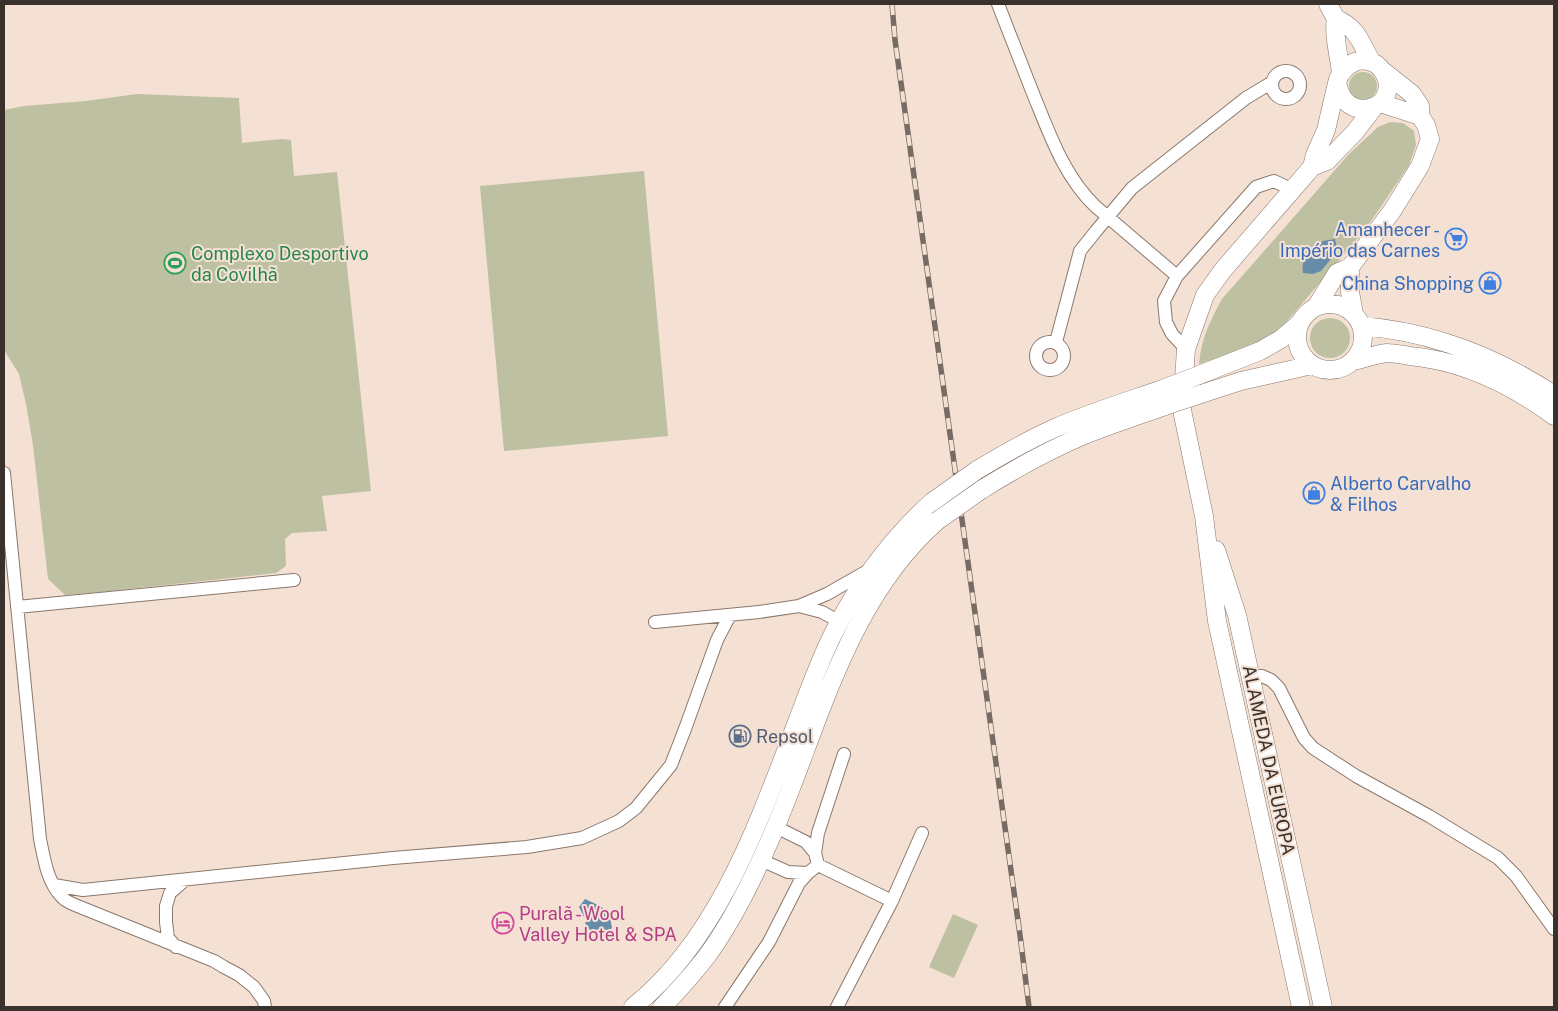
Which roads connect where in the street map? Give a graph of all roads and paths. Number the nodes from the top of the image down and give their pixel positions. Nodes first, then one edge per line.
1 (998, 4) edge
2 (1332, 11) edge
3 (1377, 66) junction
4 (1339, 79) junction
5 (1271, 83) dead end
6 (1377, 105) junction
7 (1420, 116) junction
8 (1312, 167) junction
9 (1293, 190) junction
10 (1108, 217) junction
11 (1350, 267) junction
12 (1177, 276) junction
13 (1316, 307) junction
14 (1358, 320) junction
15 (1300, 323) junction
16 (1056, 342) dead end
17 (1186, 348) junction
18 (1353, 361) junction
19 (1312, 365) junction
20 (1554, 395) edge
21 (1162, 398) junction
22 (1554, 416) edge
23 (4, 473) edge
24 (1204, 516) junction
25 (872, 569) junction
26 (294, 580) dead end
27 (799, 606) junction
28 (17, 607) junction
29 (730, 615) junction
30 (655, 622) dead end
31 (840, 622) junction
32 (1250, 676) junction
33 (844, 754) dead end
34 (776, 827) junction
35 (922, 833) dead end
36 (761, 860) junction
37 (814, 864) junction
38 (185, 880) junction
39 (54, 885) junction
40 (892, 901) junction
41 (1554, 929) edge
42 (176, 947) junction
43 (254, 987) junction
44 (257, 1007) edge
45 (266, 1007) edge
46 (632, 1007) edge
47 (662, 1007) edge
48 (725, 1007) edge
49 (837, 1007) edge
50 (1301, 1007) edge
51 (1323, 1007) edge

1 - 10 street
2 - 3 main road
2 - 4 main road
3 - 4 main road
3 - 6 main road, ALAMEDA DA EUROPA
3 - 7 main road
4 - 6 main road
4 - 8 main road, ALAMEDA DA EUROPA
5 - 10 street
6 - 7 main road
6 - 8 main road, ALAMEDA DA EUROPA
7 - 11 main road
8 - 9 main road, ALAMEDA DA EUROPA
9 - 12 street
9 - 17 main road, ALAMEDA DA EUROPA
10 - 12 street
10 - 16 street
11 - 13 main road
11 - 14 main road
12 - 17 street
13 - 14 main road
13 - 15 main road
14 - 18 main road
14 - 20 main road
15 - 19 main road
15 - 21 main road, bridge
17 - 24 main road, ALAMEDA DA EUROPA
18 - 19 main road
18 - 22 main road
19 - 21 main road, bridge
21 - 25 main road, bridge
21 - 34 main road, bridge
23 - 28 street
24 - 32 main road, ALAMEDA DA EUROPA
24 - 50 main road, ALAMEDA DA EUROPA
25 - 27 street
25 - 31 main road
26 - 28 street
27 - 29 street
27 - 31 street
28 - 39 street
29 - 30 street
29 - 38 street
31 - 46 main road
32 - 41 street
32 - 51 main road, ALAMEDA DA EUROPA
33 - 37 street
34 - 36 main road
34 - 37 street
35 - 40 street
36 - 37 street
36 - 47 main road
37 - 40 street
37 - 48 street
38 - 39 street
38 - 42 street
39 - 42 street
40 - 49 street
42 - 43 street
43 - 44 street
43 - 45 street

